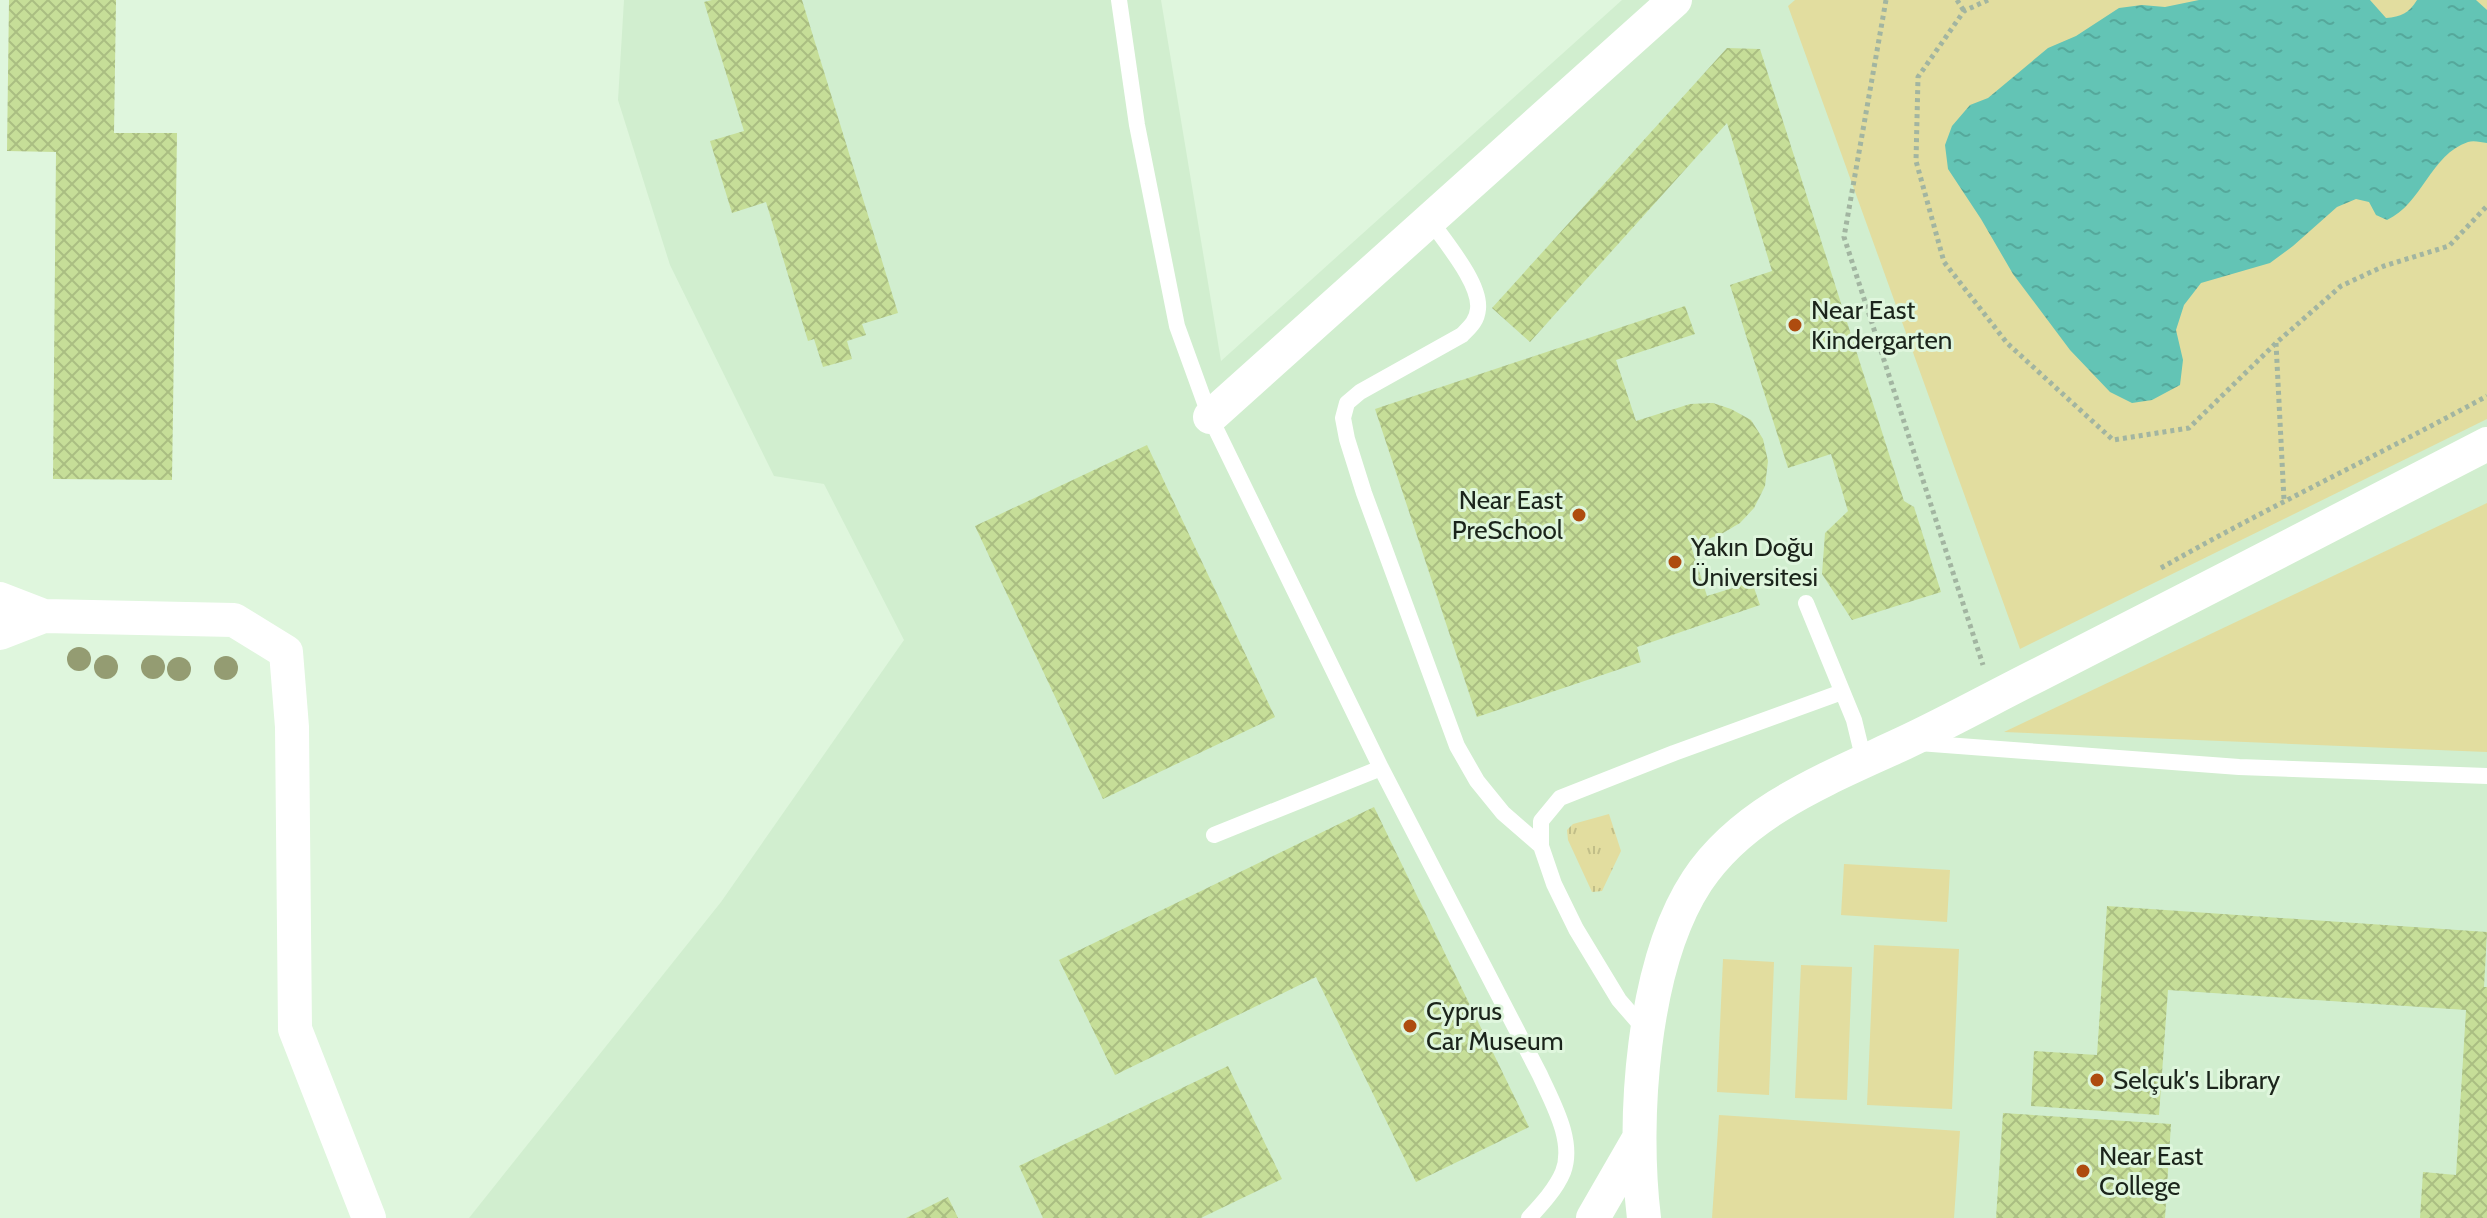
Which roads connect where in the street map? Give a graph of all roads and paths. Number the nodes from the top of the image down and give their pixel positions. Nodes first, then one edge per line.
1 (1119, 0) edge
2 (1675, 0) edge
3 (1886, 0) edge
4 (1957, 0) edge
5 (1988, 0) edge
6 (1964, 11) junction
7 (2487, 206) edge
8 (1430, 220) junction
9 (2276, 343) junction
10 (1210, 417) junction
11 (2487, 444) edge
12 (2284, 500) dead end
13 (0, 599) edge
14 (1806, 603) dead end
15 (44, 616) junction
16 (0, 633) edge
17 (1984, 667) dead end
18 (1842, 692) junction
19 (1905, 742) junction
20 (1864, 761) junction
21 (1381, 768) junction
22 (2487, 776) edge
23 (1214, 835) dead end
24 (1541, 846) junction
25 (1647, 1032) junction
26 (1638, 1140) junction
27 (369, 1218) edge
28 (1529, 1218) edge
29 (1593, 1218) edge
30 (1644, 1218) edge

1 - 10 lane
2 - 8 street
3 - 17 path
4 - 6 path
5 - 6 path
6 - 9 path
7 - 9 path
8 - 10 street
8 - 24 lane
9 - 12 path
10 - 21 lane
11 - 19 street
13 - 15 street
14 - 18 lane
15 - 16 street
15 - 27 street
18 - 20 lane
18 - 24 lane
19 - 20 street
19 - 22 lane
20 - 25 street
21 - 23 lane
21 - 28 lane
24 - 25 lane
25 - 26 street
26 - 29 street
26 - 30 street

